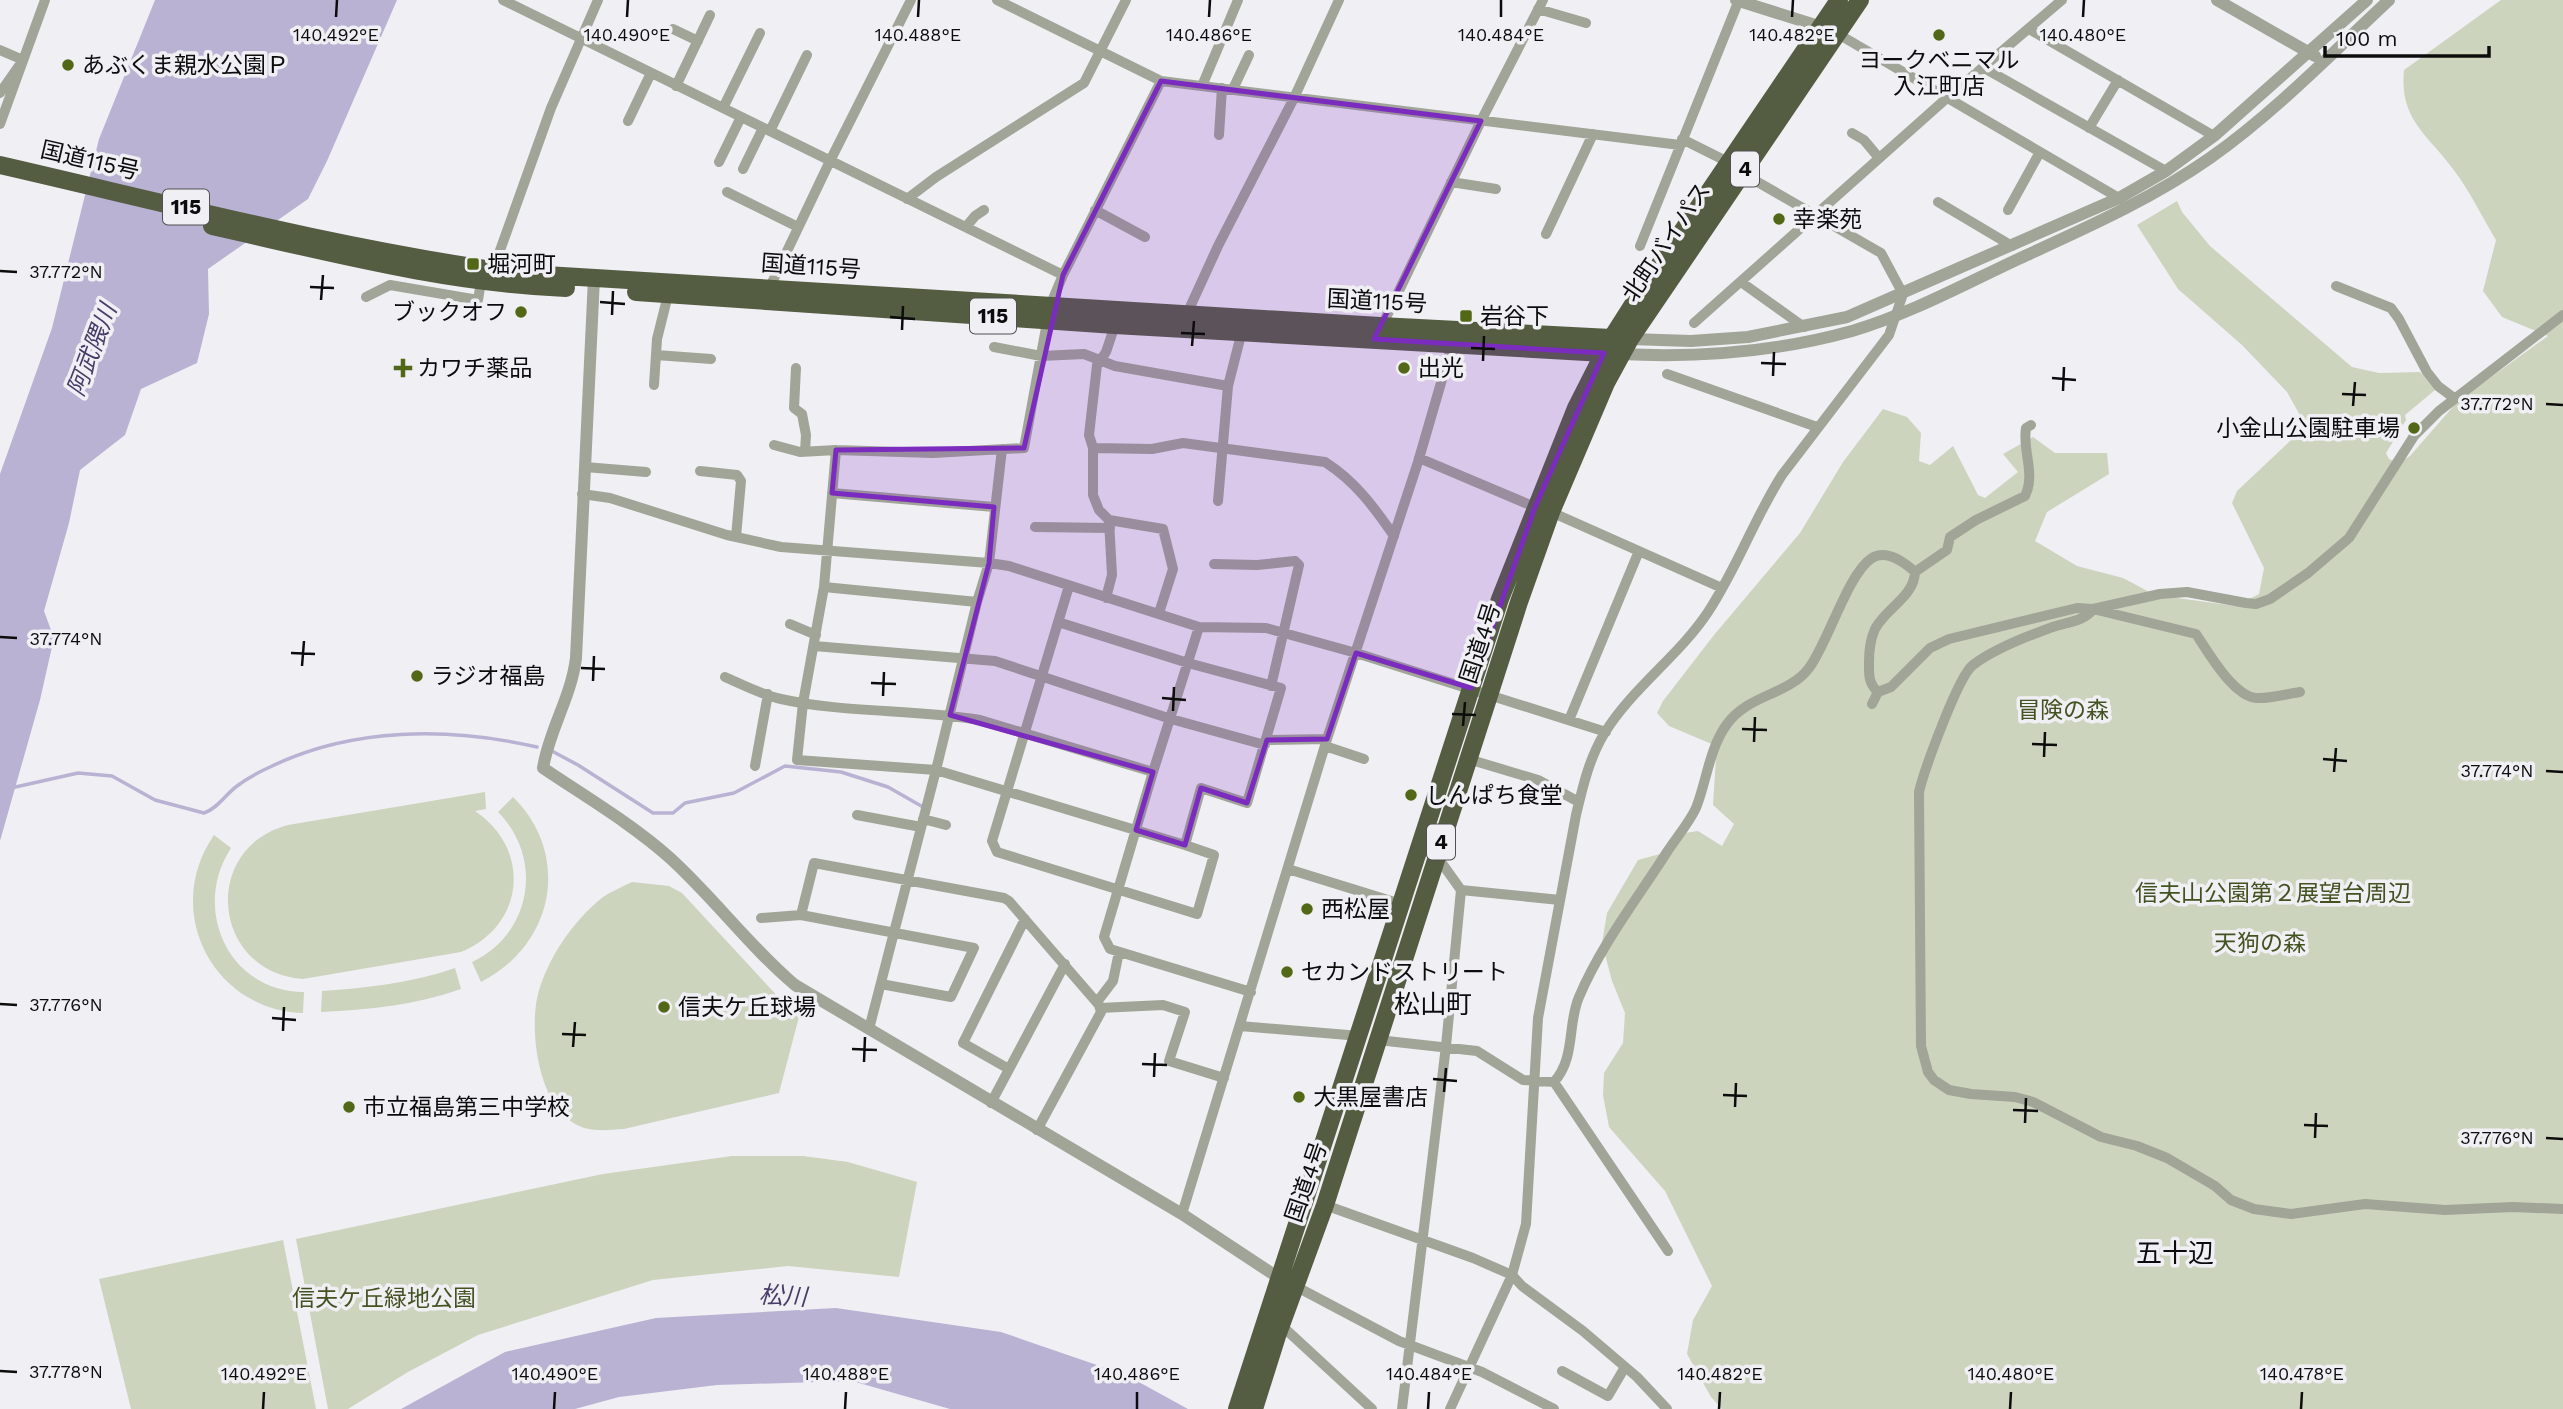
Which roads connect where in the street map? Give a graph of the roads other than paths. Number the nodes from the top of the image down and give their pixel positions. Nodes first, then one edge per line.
1 (46, 0) edge
2 (503, 0) edge
3 (598, 0) edge
4 (911, 0) edge
5 (998, 0) edge
6 (1126, 0) edge
7 (1238, 0) edge
8 (1339, 0) edge
9 (1738, 0) edge
10 (1839, 0) edge
11 (1860, 0) edge
12 (2062, 0) edge
13 (2217, 0) edge
14 (2367, 0) edge
15 (2389, 0) edge
16 (1541, 4) edge
17 (710, 15) dead end
18 (1586, 23) dead end
19 (1822, 26) junction
20 (673, 29) dead end
21 (2029, 29) junction
22 (760, 33) dead end
23 (1838, 34) junction
24 (580, 37) junction
25 (698, 41) junction
26 (0, 50) edge
27 (1101, 52) junction
28 (2308, 52) junction
29 (807, 55) dead end
30 (1249, 55) dead end
31 (23, 60) junction
32 (2324, 61) junction
33 (1984, 68) junction
34 (651, 74) junction
35 (2118, 80) junction
36 (1161, 81) junction
37 (676, 86) junction
38 (1202, 86) junction
39 (1228, 88) junction
40 (0, 93) edge
41 (1948, 97) junction
42 (1294, 98) junction
43 (723, 108) junction
44 (741, 117) junction
45 (628, 121) dead end
46 (1481, 121) junction
47 (0, 124) edge
48 (2090, 128) junction
49 (767, 130) junction
50 (1852, 133) dead end
51 (1593, 134) junction
52 (1219, 135) dead end
53 (2214, 136) junction
54 (1681, 142) junction
55 (2040, 152) junction
56 (1880, 158) junction
57 (830, 161) junction
58 (719, 162) dead end
59 (0, 165) edge
60 (1735, 168) junction
61 (743, 169) dead end
62 (2166, 171) junction
63 (0, 177) edge
64 (1451, 182) junction
65 (1496, 189) dead end
66 (727, 192) dead end
67 (2119, 198) junction
68 (907, 199) junction
69 (1938, 202) dead end
70 (984, 210) dead end
71 (2008, 210) dead end
72 (1096, 211) junction
73 (1815, 216) junction
74 (798, 227) junction
75 (966, 227) junction
76 (1546, 234) dead end
77 (1145, 237) dead end
78 (1640, 246) dead end
79 (2012, 246) junction
80 (370, 255) junction
81 (1063, 275) junction
82 (487, 276) junction
83 (1741, 282) junction
84 (594, 284) junction
85 (2336, 286) dead end
86 (768, 294) junction
87 (1903, 294) junction
88 (668, 295) junction
89 (366, 297) dead end
90 (1048, 313) junction
91 (1896, 315) junction
92 (2563, 315) edge
93 (1184, 321) junction
94 (1694, 323) dead end
95 (1115, 325) junction
96 (1804, 327) junction
97 (1242, 331) junction
98 (1380, 333) junction
99 (1452, 345) junction
100 (1616, 346) junction
101 (993, 347) dead end
102 (656, 355) junction
103 (1041, 356) junction
104 (712, 359) dead end
105 (1101, 361) junction
106 (796, 368) dead end
107 (1667, 374) dead end
108 (654, 385) dead end
109 (1228, 386) junction
110 (2454, 398) junction
111 (2031, 425) dead end
112 (1817, 427) junction
113 (774, 445) dead end
114 (1093, 448) junction
115 (1002, 449) junction
116 (836, 450) junction
117 (1222, 450) junction
118 (805, 452) junction
119 (1419, 458) junction
120 (584, 467) junction
121 (700, 471) dead end
122 (646, 472) dead end
123 (832, 493) junction
124 (582, 494) junction
125 (1218, 501) dead end
126 (995, 507) junction
127 (1543, 510) junction
128 (1109, 524) junction
129 (1035, 527) dead end
130 (1394, 536) junction
131 (736, 537) junction
132 (826, 551) junction
133 (1639, 551) junction
134 (989, 563) junction
135 (1214, 564) dead end
136 (1914, 572) junction
137 (1069, 586) junction
138 (824, 587) junction
139 (1723, 588) junction
140 (1106, 598) junction
141 (976, 602) junction
142 (2093, 609) junction
143 (1159, 613) junction
144 (1058, 622) junction
145 (790, 624) dead end
146 (1199, 627) junction
147 (1284, 634) junction
148 (815, 640) junction
149 (1356, 653) junction
150 (963, 659) junction
151 (1188, 663) junction
152 (1041, 676) junction
153 (726, 677) dead end
154 (1271, 686) junction
155 (1471, 688) junction
156 (1878, 692) junction
157 (2300, 692) dead end
158 (768, 694) junction
159 (1489, 694) junction
160 (803, 704) junction
161 (1872, 704) dead end
162 (950, 715) junction
163 (1171, 719) junction
164 (1569, 720) junction
165 (1606, 732) junction
166 (1026, 733) junction
167 (1326, 742) junction
168 (1266, 743) junction
169 (1364, 759) dead end
170 (1468, 759) junction
171 (755, 766) dead end
172 (936, 770) junction
173 (1153, 772) junction
174 (1007, 792) junction
175 (1579, 802) junction
176 (857, 815) dead end
177 (922, 823) junction
178 (946, 825) dead end
179 (1136, 830) junction
180 (1185, 845) junction
181 (1436, 855) junction
182 (1287, 869) junction
183 (907, 880) junction
184 (1119, 890) junction
185 (1461, 890) junction
186 (1560, 900) junction
187 (1401, 904) junction
188 (801, 915) junction
189 (761, 918) dead end
190 (1025, 919) junction
191 (894, 932) junction
192 (1119, 952) junction
193 (1065, 964) junction
194 (881, 984) junction
195 (1251, 992) junction
196 (1098, 1005) junction
197 (1240, 1026) junction
198 (869, 1029) junction
199 (1369, 1038) junction
200 (1446, 1046) junction
201 (1009, 1069) junction
202 (1224, 1078) junction
203 (1534, 1081) junction
204 (1554, 1082) junction
205 (991, 1103) junction
206 (1037, 1130) junction
207 (1325, 1205) junction
208 (2563, 1209) edge
209 (1182, 1214) junction
210 (1422, 1239) junction
211 (1668, 1251) dead end
212 (1512, 1275) junction
213 (1288, 1283) junction
214 (1274, 1329) junction
215 (1411, 1344) junction
216 (1469, 1367) junction
217 (1625, 1367) junction
218 (1562, 1371) dead end
219 (1237, 1409) edge
220 (1254, 1409) edge
221 (1372, 1409) edge
222 (1402, 1409) edge
223 (1450, 1409) edge
224 (1554, 1409) edge
225 (1667, 1409) edge

1 - 31 street
2 - 24 street
3 - 24 street
4 - 57 street
5 - 27 street
6 - 27 street
7 - 38 street
8 - 42 street
9 - 19 street
9 - 54 street
10 - 19 highway, 北町バイパス / 4
11 - 23 highway, 北町バイパス / 4
12 - 21 street
13 - 28 street
14 - 28 street
15 - 32 street
16 - 18 street
16 - 46 street
17 - 25 street
19 - 23 street
19 - 60 highway, 北町バイパス / 4
20 - 25 street
21 - 33 street
21 - 35 street
22 - 43 street
23 - 41 street
23 - 60 highway, 北町バイパス / 4
24 - 34 street
24 - 82 street
25 - 37 street
26 - 31 street
27 - 36 street
27 - 68 street
28 - 32 street
28 - 53 street
29 - 49 street
30 - 39 street
31 - 40 street
31 - 47 street
32 - 91 street
33 - 41 street
33 - 48 street
34 - 37 street
34 - 45 street
35 - 48 street
35 - 53 street
36 - 38 street
36 - 72 street
37 - 43 street
38 - 39 street
39 - 42 street
39 - 52 street
41 - 55 street
41 - 56 street
42 - 46 street
42 - 93 street
43 - 44 street
44 - 49 street
44 - 58 street
46 - 51 street
46 - 64 street
48 - 62 street
49 - 57 street
49 - 61 street
50 - 56 street
51 - 54 street
51 - 76 street
53 - 62 street
54 - 60 street
54 - 78 street
55 - 67 street
55 - 71 street
56 - 73 street
57 - 68 street
57 - 74 street
59 - 80 highway, 国道115号 / 115
60 - 73 street
60 - 100 highway, 北町バイパス / 4
62 - 67 street
63 - 80 highway, 国道115号 / 115
64 - 65 street
64 - 98 street
66 - 74 street
67 - 79 street
68 - 75 street
69 - 79 street
70 - 75 street
72 - 77 street
72 - 81 street
73 - 83 street
73 - 87 street
74 - 86 street
75 - 81 street
79 - 87 street
80 - 82 highway, 国道115号 / 115
81 - 90 street
82 - 84 highway, 国道115号 / 115
82 - 89 street
83 - 94 street
83 - 96 street
84 - 86 highway, 国道115号 / 115
84 - 88 highway, 国道115号 / 115
84 - 120 street
85 - 110 street
86 - 88 highway, 国道115号 / 115
86 - 90 highway, 国道115号 / 115
87 - 91 street
87 - 96 street
88 - 102 street
90 - 93 highway, 国道115号 / 115
90 - 95 highway, 国道115号 / 115
90 - 103 street
91 - 100 street
91 - 112 street
92 - 110 street
93 - 95 highway, 国道115号 / 115
93 - 97 highway, 国道115号 / 115
93 - 98 highway, 国道115号 / 115
95 - 105 street
96 - 100 street
97 - 98 highway, 国道115号 / 115
97 - 109 street
98 - 99 highway, 国道115号 / 115
98 - 100 highway, 国道115号 / 115
99 - 100 highway, 国道115号 / 115
99 - 119 street
100 - 127 highway, 国道4号 / 4
101 - 103 street
102 - 104 street
102 - 108 street
103 - 105 street
103 - 115 street
105 - 109 street
105 - 114 street
106 - 118 street
107 - 112 street
109 - 117 street
110 - 142 street
111 - 136 street
112 - 139 street
113 - 118 street
114 - 117 street
114 - 128 street
115 - 116 street
115 - 126 street
116 - 118 street
116 - 123 street
117 - 125 street
117 - 130 street
119 - 127 street
119 - 130 street
120 - 122 street
120 - 124 street
121 - 131 street
123 - 126 street
123 - 132 street
124 - 131 street
124 - 198 street
126 - 134 street
127 - 133 street
127 - 155 highway, 国道4号 / 4
127 - 159 highway, 国道4号 / 4
128 - 129 street
128 - 140 street
128 - 143 street
130 - 149 street
131 - 132 street
132 - 134 street
132 - 138 street
133 - 139 street
133 - 164 street
134 - 137 street
134 - 141 street
135 - 147 street
136 - 156 street
136 - 204 street
137 - 140 street
137 - 144 street
138 - 141 street
138 - 148 street
139 - 165 street
140 - 143 street
141 - 150 street
142 - 156 street
142 - 157 street
142 - 208 street
143 - 146 street
144 - 151 street
144 - 152 street
145 - 148 street
146 - 147 street
146 - 151 street
147 - 149 street
147 - 154 street
148 - 150 street
148 - 160 street
149 - 155 street
149 - 167 street
150 - 152 street
150 - 162 street
151 - 154 street
151 - 163 street
152 - 163 street
152 - 166 street
153 - 158 street
154 - 168 street
155 - 159 street
155 - 187 highway, 国道4号 / 4
156 - 161 street
158 - 160 street
158 - 171 street
159 - 164 street
159 - 170 highway, 国道4号 / 4
160 - 162 street
160 - 172 street
162 - 166 street
162 - 172 street
163 - 168 street
163 - 173 street
164 - 165 street
165 - 175 street
166 - 173 street
166 - 174 street
167 - 168 street
167 - 169 street
167 - 182 street
168 - 180 street
170 - 175 street
170 - 181 highway, 国道4号 / 4
172 - 174 street
172 - 177 street
173 - 179 street
174 - 179 street
174 - 184 street
175 - 186 street
176 - 177 street
177 - 178 street
177 - 183 street
179 - 180 street
179 - 184 street
180 - 184 street
181 - 185 street
181 - 199 highway, 国道4号 / 4
182 - 187 street
182 - 195 street
183 - 188 street
183 - 190 street
183 - 191 street
184 - 192 street
185 - 186 street
185 - 200 street
186 - 203 street
187 - 199 highway, 国道4号 / 4
188 - 189 street
188 - 191 street
190 - 193 street
190 - 201 street
191 - 194 street
191 - 194 street
192 - 195 street
192 - 196 street
193 - 196 street
193 - 201 street
194 - 198 street
195 - 197 street
196 - 202 street
196 - 206 street
197 - 199 street
197 - 202 street
198 - 205 street
199 - 200 street
199 - 207 highway, 国道4号 / 4
199 - 213 highway, 国道4号 / 4
200 - 203 street
200 - 210 street
201 - 205 street
202 - 209 street
203 - 204 street
203 - 212 street
204 - 211 street
205 - 206 street
206 - 209 street
207 - 210 street
207 - 213 highway, 国道4号 / 4
209 - 213 street
210 - 212 street
210 - 215 street
212 - 216 street
212 - 217 street
213 - 214 highway, 国道4号 / 4
213 - 215 street
214 - 219 highway, 国道4号 / 4
214 - 220 highway, 国道4号 / 4
214 - 221 street
215 - 216 street
215 - 222 street
216 - 223 street
216 - 224 street
217 - 218 street
217 - 225 street

